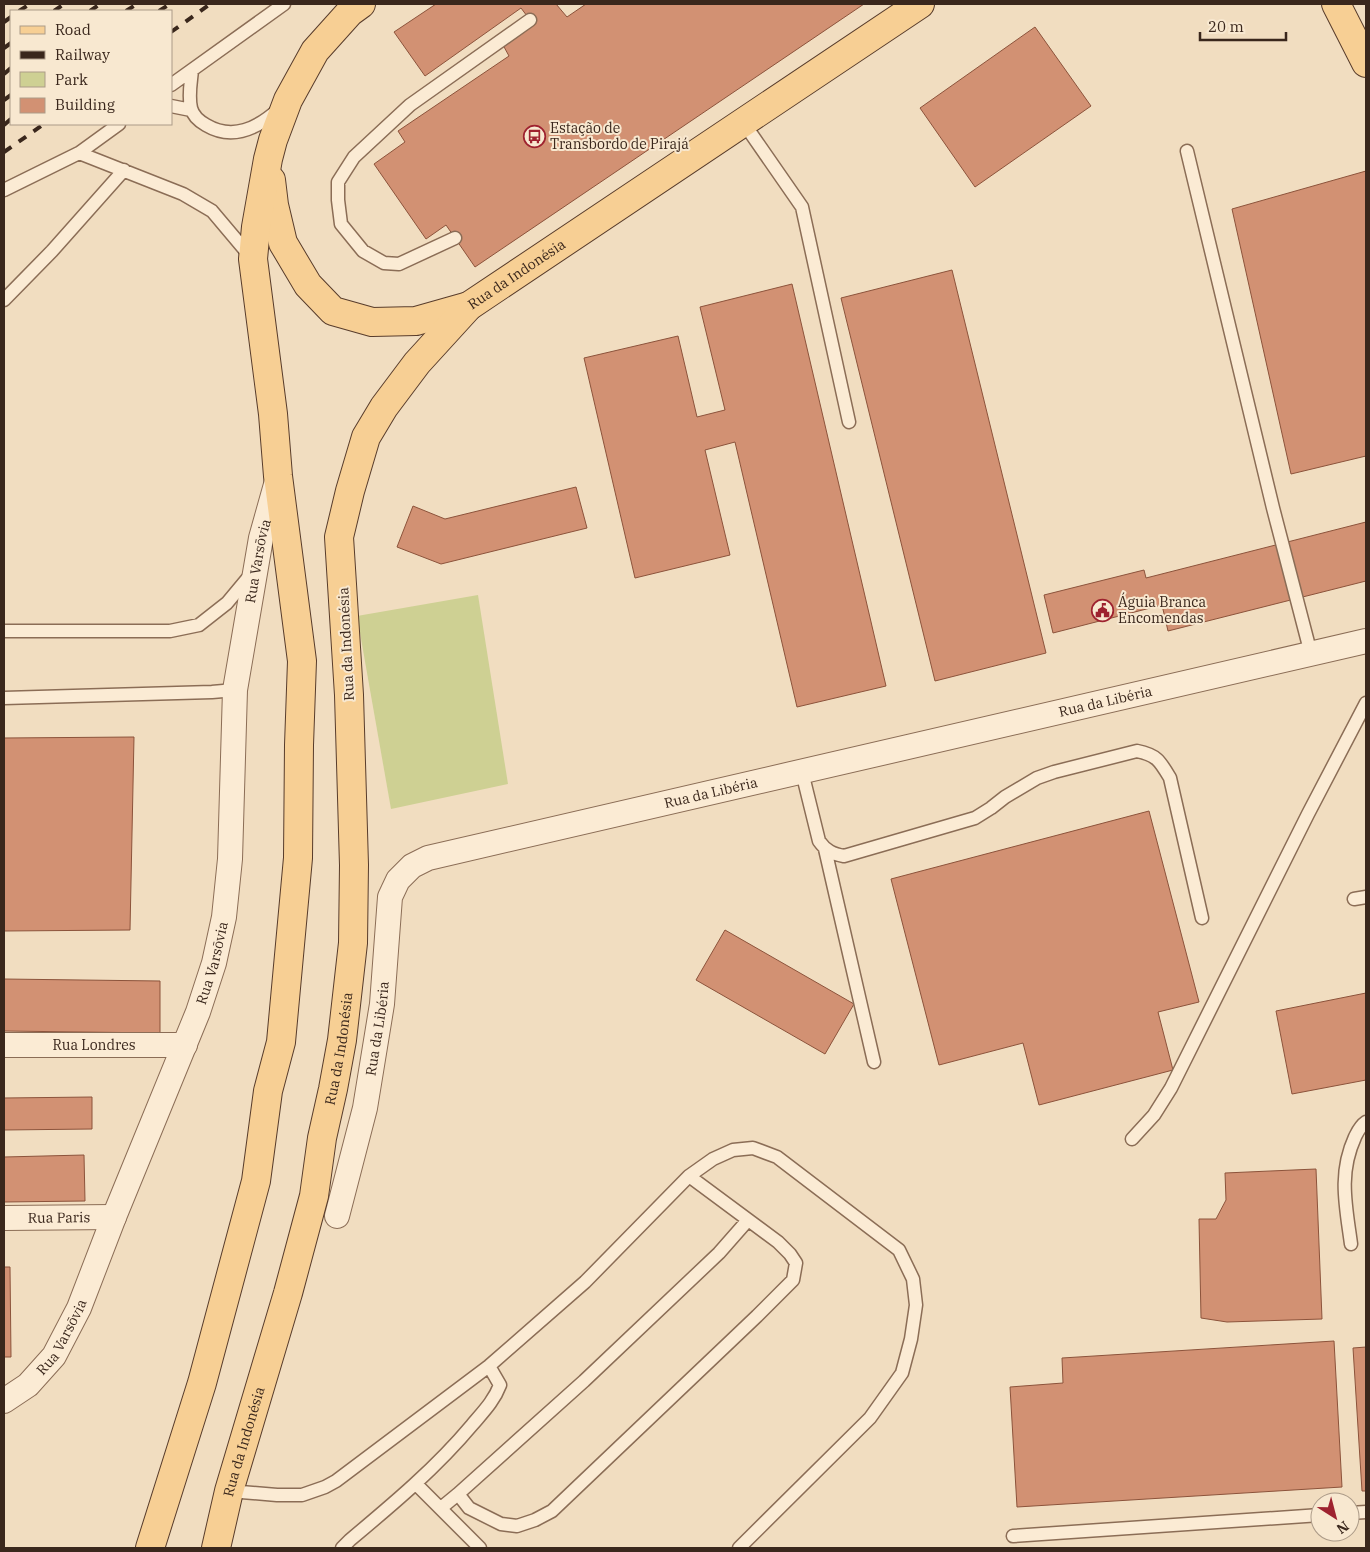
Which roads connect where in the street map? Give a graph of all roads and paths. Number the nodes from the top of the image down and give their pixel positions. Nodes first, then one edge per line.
1 (284, 4) edge
2 (361, 4) edge
3 (920, 4) edge
4 (1336, 4) edge
5 (530, 20) dead end
6 (1366, 63) edge
7 (192, 70) junction
8 (172, 84) edge
9 (288, 100) junction
10 (172, 106) edge
11 (191, 110) junction
12 (743, 122) junction
13 (118, 125) edge
14 (1186, 151) dead end
15 (78, 153) junction
16 (268, 159) junction
17 (124, 170) junction
18 (4, 190) edge
19 (455, 238) dead end
20 (253, 258) junction
21 (4, 300) edge
22 (469, 306) junction
23 (849, 422) dead end
24 (278, 476) junction
25 (256, 567) junction
26 (4, 631) edge
27 (1366, 641) edge
28 (1311, 654) junction
29 (235, 690) junction
30 (4, 698) edge
31 (1366, 703) edge
32 (802, 772) junction
33 (825, 849) junction
34 (1202, 918) dead end
35 (4, 1045) edge
36 (185, 1045) junction
37 (874, 1062) dead end
38 (1366, 1122) edge
39 (1132, 1139) dead end
40 (689, 1176) junction
41 (337, 1216) dead end
42 (114, 1217) junction
43 (4, 1218) edge
44 (748, 1220) junction
45 (1351, 1244) dead end
46 (489, 1366) junction
47 (4, 1401) edge
48 (416, 1484) junction
49 (229, 1491) junction
50 (458, 1494) junction
51 (441, 1508) junction
52 (1310, 1516) edge
53 (1013, 1536) dead end
54 (150, 1548) edge
55 (216, 1548) edge
56 (342, 1548) edge
57 (480, 1548) edge
58 (739, 1548) edge

1 - 7 lane
2 - 9 main road
3 - 12 main road, Rua da Indonésia
4 - 6 main road
5 - 19 lane
7 - 8 lane
7 - 11 lane
9 - 11 lane
9 - 16 main road
10 - 11 lane
12 - 22 main road, Rua da Indonésia
12 - 23 lane
13 - 15 lane
14 - 28 lane
15 - 17 lane
15 - 18 lane
16 - 20 main road
16 - 22 main road
17 - 20 lane
17 - 21 lane
20 - 24 main road
22 - 49 main road, Rua da Indonésia
24 - 25 street, Rua Varsōvia
24 - 54 main road
25 - 26 lane
25 - 29 street, Rua Varsōvia
27 - 28 street, Rua da Libéria
28 - 32 street, Rua da Libéria
29 - 30 lane
29 - 36 street, Rua Varsōvia
31 - 39 lane
32 - 33 lane
32 - 41 street, Rua da Libéria
33 - 34 lane
33 - 37 lane
35 - 36 street, Rua Londres
36 - 42 street, Rua Varsōvia
38 - 45 lane
40 - 44 lane
40 - 46 lane
40 - 58 lane
42 - 43 street, Rua Paris
42 - 47 street, Rua Varsōvia
44 - 50 lane
44 - 50 lane
46 - 48 lane
46 - 49 lane
48 - 51 lane
48 - 56 lane
49 - 55 main road, Rua da Indonésia
50 - 51 lane
51 - 57 lane
52 - 53 lane

